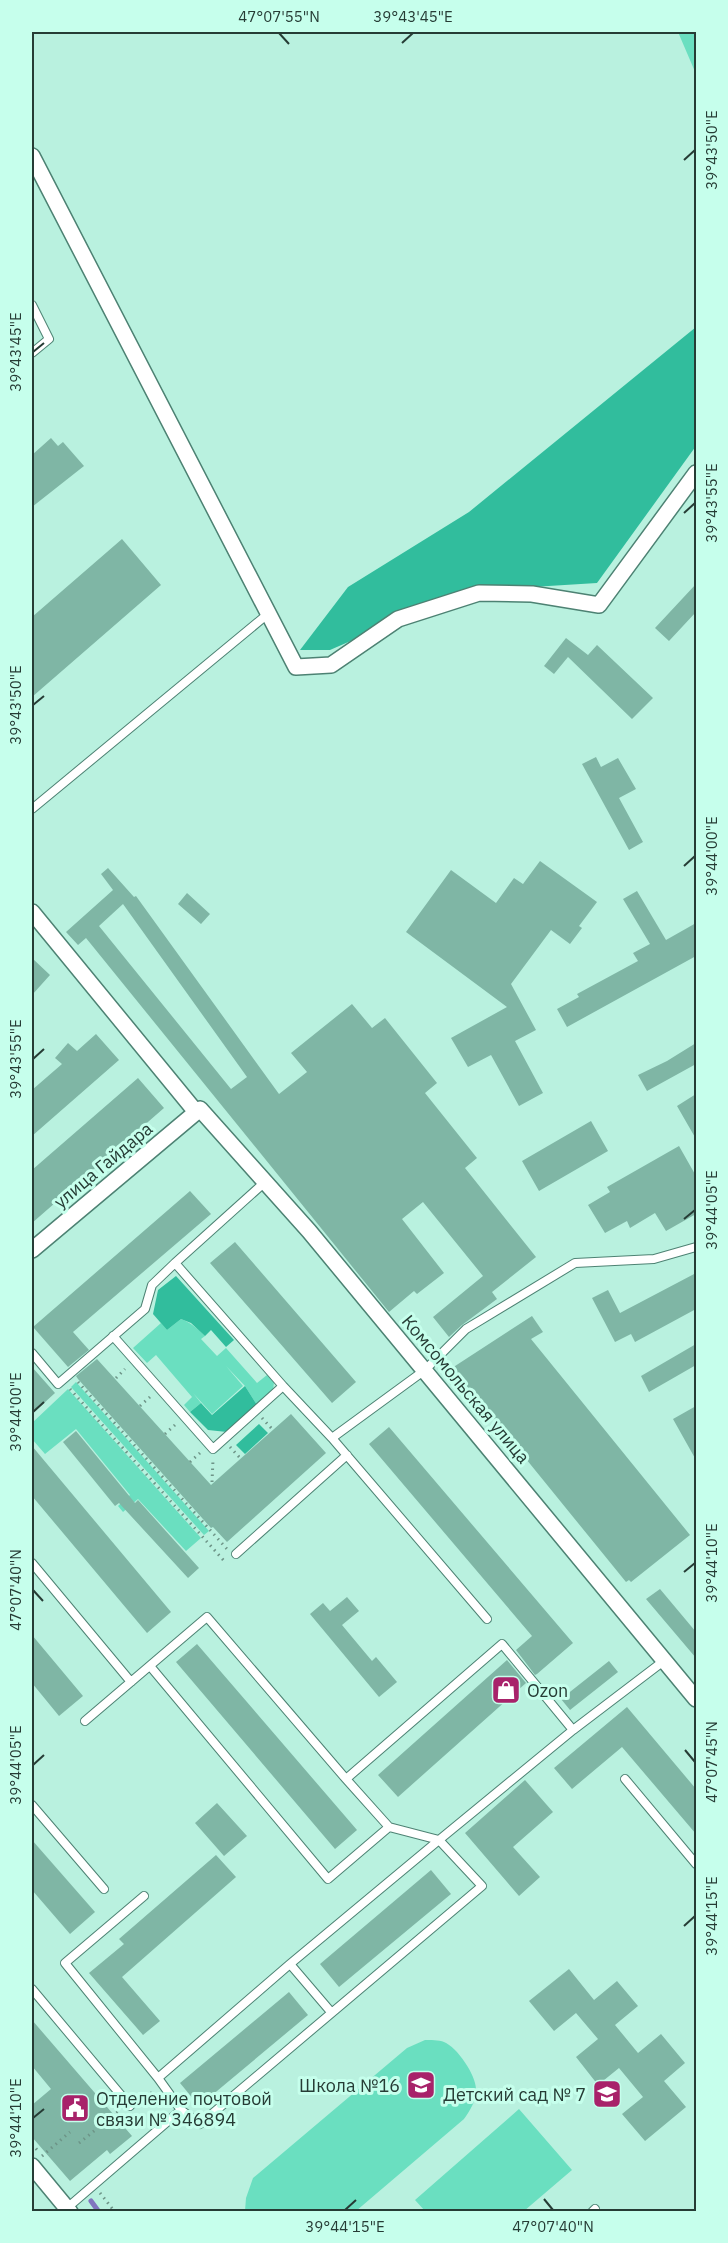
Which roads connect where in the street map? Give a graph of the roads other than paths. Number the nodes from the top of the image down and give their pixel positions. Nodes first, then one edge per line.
1 (32, 156) edge
2 (32, 305) edge
3 (32, 353) edge
4 (696, 473) edge
5 (269, 613) junction
6 (32, 809) edge
7 (32, 912) edge
8 (198, 1110) junction
9 (265, 1182) junction
10 (696, 1247) edge
11 (32, 1250) edge
12 (176, 1263) junction
13 (113, 1336) junction
14 (32, 1353) edge
15 (425, 1370) junction
16 (283, 1386) junction
17 (332, 1437) junction
18 (347, 1455) junction
19 (235, 1555) road end
20 (32, 1563) edge
21 (487, 1619) dead end
22 (665, 1660) junction
23 (150, 1666) junction
24 (131, 1682) junction
25 (696, 1699) edge
26 (86, 1721) dead end
27 (573, 1730) junction
28 (345, 1779) junction
29 (625, 1779) dead end
30 (32, 1805) edge
31 (389, 1827) junction
32 (439, 1840) junction
33 (696, 1864) edge
34 (104, 1889) dead end
35 (144, 1896) dead end
36 (290, 1964) junction
37 (32, 1989) edge
38 (332, 2013) junction
39 (158, 2078) junction
40 (130, 2106) dead end
41 (181, 2110) junction
42 (37, 2161) edge
43 (68, 2210) edge

1 - 5 street
2 - 3 lane
4 - 5 street
5 - 6 lane
7 - 8 street, Комсомольская улица
8 - 9 street, Комсомольская улица
8 - 11 street, улица Гайдара
9 - 12 lane
9 - 15 street, Комсомольская улица
10 - 15 lane
12 - 13 lane
12 - 16 lane
13 - 14 lane
13 - 16 lane
15 - 17 lane
15 - 22 street, Комсомольская улица
16 - 17 lane
17 - 18 lane
18 - 19 lane
18 - 21 lane
20 - 24 lane
22 - 25 street, Комсомольская улица
22 - 27 lane
23 - 24 lane
23 - 28 lane
23 - 31 lane
24 - 26 lane
27 - 28 lane
27 - 32 lane
28 - 31 lane
29 - 33 lane
30 - 34 lane
31 - 32 lane
32 - 36 lane
32 - 38 lane
35 - 39 lane
36 - 38 lane
36 - 39 lane
37 - 40 lane
38 - 41 lane
39 - 41 lane
41 - 43 lane
42 - 43 street

